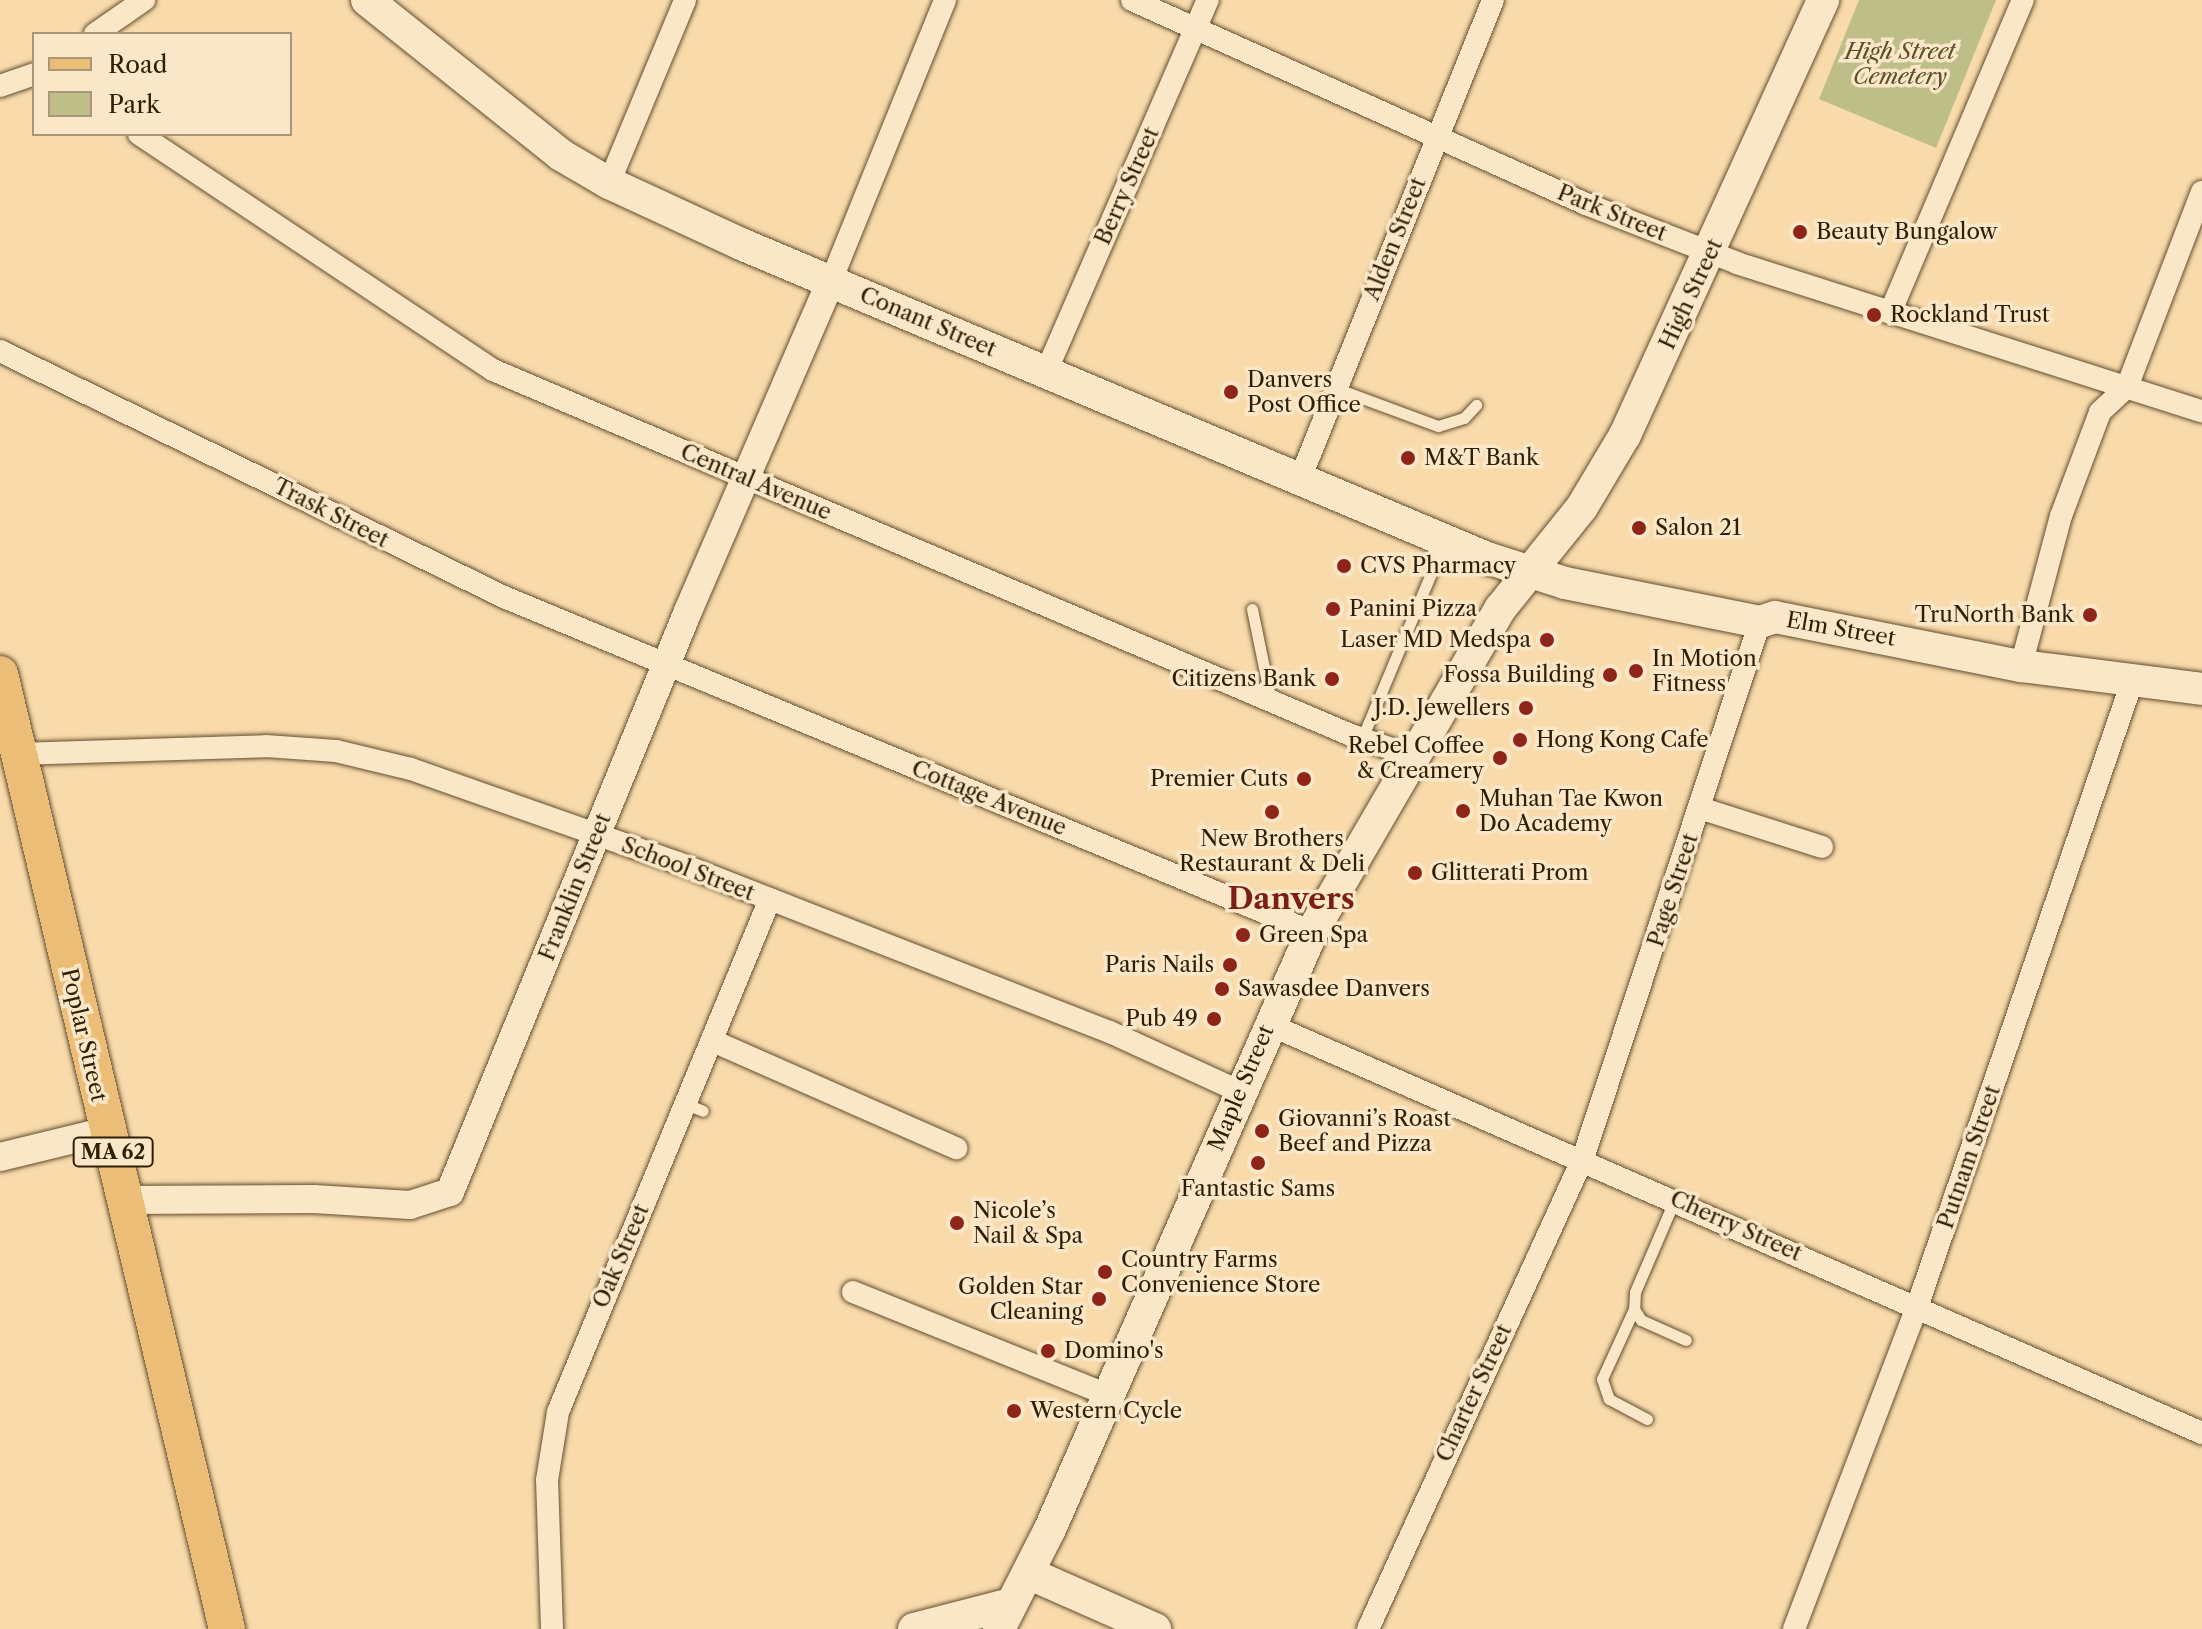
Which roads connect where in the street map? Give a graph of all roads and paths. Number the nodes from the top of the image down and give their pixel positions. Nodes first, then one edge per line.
1 (144, 0) edge
2 (367, 0) edge
3 (685, 0) edge
4 (945, 0) edge
5 (1132, 0) edge
6 (1208, 0) edge
7 (1493, 0) edge
8 (1823, 0) edge
9 (2023, 0) edge
10 (1196, 29) junction
11 (98, 32) edge
12 (32, 75) edge
13 (0, 86) edge
14 (142, 136) edge
15 (1435, 137) junction
16 (609, 183) junction
17 (2202, 192) edge
18 (1710, 253) junction
19 (831, 281) junction
20 (1890, 313) junction
21 (0, 351) edge
22 (1046, 372) junction
23 (2127, 387) junction
24 (1335, 388) junction
25 (1476, 405) dead end
26 (2202, 411) edge
27 (746, 479) junction
28 (1300, 479) junction
29 (1446, 540) junction
30 (1530, 572) junction
31 (1252, 609) dead end
32 (1760, 622) junction
33 (666, 665) junction
34 (2021, 666) junction
35 (0, 674) edge
36 (2132, 682) junction
37 (2202, 689) edge
38 (1270, 697) junction
39 (1363, 736) junction
40 (17, 754) junction
41 (1412, 756) junction
42 (1700, 808) junction
43 (595, 834) junction
44 (1822, 847) dead end
45 (770, 899) junction
46 (1312, 932) junction
47 (1268, 1024) junction
48 (713, 1041) junction
49 (1239, 1091) junction
50 (107, 1131) junction
51 (956, 1148) dead end
52 (0, 1157) edge
53 (1583, 1158) junction
54 (1675, 1199) junction
55 (125, 1200) junction
56 (853, 1292) dead end
57 (1917, 1307) junction
58 (1634, 1309) junction
59 (1686, 1340) dead end
60 (1108, 1395) junction
61 (1647, 1419) dead end
62 (2202, 1433) edge
63 (1028, 1573) junction
64 (1005, 1616) edge
65 (227, 1629) edge
66 (552, 1629) edge
67 (914, 1629) edge
68 (1155, 1629) edge
69 (1368, 1629) edge
70 (1794, 1629) edge

1 - 11 street
2 - 16 main road, Conant Street
3 - 16 street
4 - 19 street
5 - 10 street, Park Street
6 - 10 street, Berry Street
7 - 15 street, Alden Street
8 - 18 main road, High Street
9 - 20 street
10 - 15 street, Park Street
10 - 22 street, Berry Street
12 - 13 street
14 - 27 street, Central Avenue
15 - 18 street, Park Street
15 - 24 street, Alden Street
16 - 19 main road, Conant Street
17 - 23 street
18 - 20 street, Park Street
18 - 30 main road, High Street
19 - 22 main road, Conant Street
19 - 27 street, Franklin Street
20 - 23 street, Park Street
21 - 33 street, Trask Street
22 - 28 main road, Conant Street
23 - 26 street, Park Street
23 - 34 street
24 - 25 lane
24 - 28 street, Alden Street
27 - 33 street, Franklin Street
27 - 38 street, Central Avenue
28 - 29 main road, Conant Street
29 - 30 main road, Conant Street
29 - 39 lane
30 - 32 main road, Elm Street
30 - 41 main road, Maple Street
31 - 38 lane
32 - 34 main road, Elm Street
32 - 42 street, Page Street
33 - 43 street, Franklin Street
33 - 46 street, Cottage Avenue
34 - 36 main road, Elm Street
35 - 40 main road, Poplar Street / MA 62
36 - 37 main road, Elm Street
36 - 57 street, Putnam Street
38 - 39 street, Central Avenue
39 - 41 street, Central Avenue
40 - 43 street, School Street
40 - 50 main road, Poplar Street / MA 62
41 - 46 main road, Maple Street
42 - 44 street
42 - 53 street, Page Street
43 - 45 street, School Street
43 - 55 street, Franklin Street
45 - 48 street, Oak Street
45 - 49 street, School Street
46 - 47 main road, Maple Street
47 - 49 main road, Maple Street
47 - 53 street, Cherry Street
48 - 51 street
48 - 66 street, Oak Street
49 - 60 main road, Maple Street
50 - 52 street
50 - 55 main road, Poplar Street / MA 62
53 - 54 street, Cherry Street
53 - 69 street, Charter Street
54 - 57 street, Cherry Street
54 - 58 lane
55 - 65 main road, Poplar Street / MA 62
56 - 60 street
57 - 62 street, Cherry Street
57 - 70 street, Putnam Street
58 - 59 lane
58 - 61 lane
60 - 63 main road, Maple Street
63 - 64 main road, Maple Street
63 - 68 main road
64 - 67 main road

